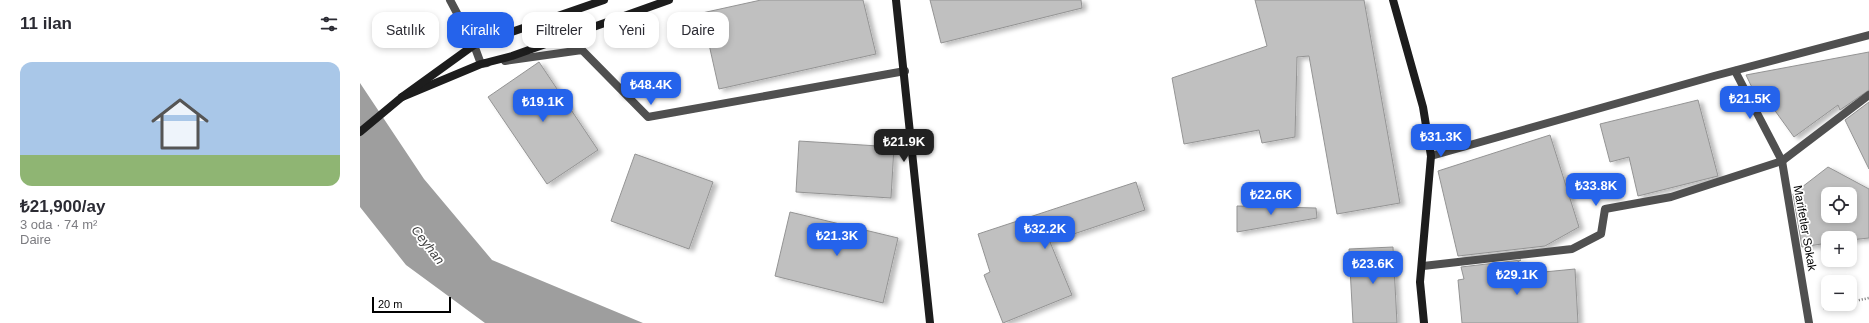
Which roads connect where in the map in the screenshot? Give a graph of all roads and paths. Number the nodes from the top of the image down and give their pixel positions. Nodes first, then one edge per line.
1 (450, 0) edge
2 (604, 0) edge
3 (670, 0) edge
4 (896, 0) edge
5 (1393, 0) edge
6 (456, 12) edge
7 (514, 31) edge
8 (1869, 36) edge
9 (470, 48) edge
10 (475, 48) edge
11 (481, 64) junction
12 (905, 71) junction
13 (1735, 71) junction
14 (1869, 96) edge
15 (402, 97) junction
16 (360, 132) edge
17 (1431, 156) junction
18 (1782, 161) junction
19 (1423, 266) junction
20 (1869, 298) edge
21 (1857, 301) edge
22 (930, 323) edge
23 (1424, 323) edge
24 (1809, 323) edge

1 - 6 street
2 - 7 street
3 - 11 street
4 - 12 street
5 - 17 street
8 - 13 street
9 - 15 street
10 - 11 street
11 - 12 street
11 - 15 street
12 - 22 street
13 - 17 street
13 - 18 street, Marifetler Sokak
14 - 18 street
15 - 16 street
17 - 19 street
18 - 19 street
18 - 24 street, Marifetler Sokak
19 - 23 street
20 - 21 path

